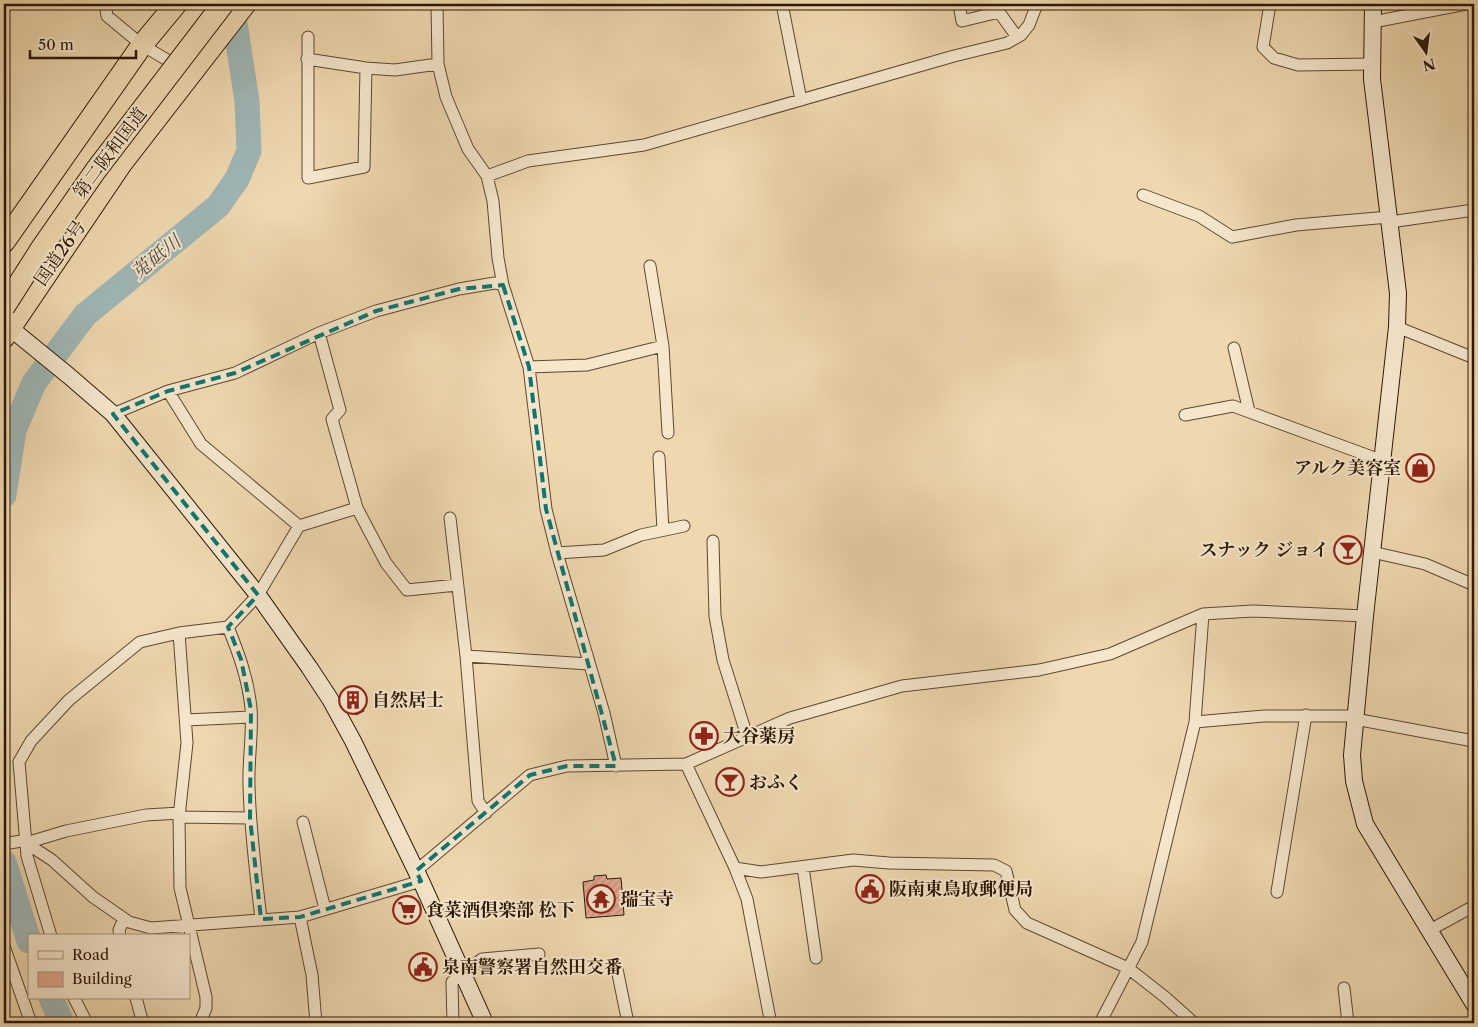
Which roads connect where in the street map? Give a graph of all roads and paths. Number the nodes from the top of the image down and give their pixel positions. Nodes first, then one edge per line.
1 (104, 4) edge
2 (176, 4) edge
3 (223, 4) edge
4 (245, 4) edge
5 (437, 4) edge
6 (782, 4) edge
7 (959, 4) edge
8 (1037, 4) edge
9 (1270, 4) edge
10 (1373, 4) edge
11 (1466, 4) edge
12 (1373, 22) junction
13 (308, 37) dead end
14 (1017, 38) junction
15 (142, 45) junction
16 (307, 59) junction
17 (438, 64) junction
18 (1372, 64) junction
19 (366, 68) junction
20 (191, 75) junction
21 (801, 100) junction
22 (486, 176) junction
23 (1143, 195) dead end
24 (1474, 210) edge
25 (1390, 220) junction
26 (4, 242) edge
27 (650, 266) dead end
28 (504, 285) junction
29 (8, 326) edge
30 (1397, 327) junction
31 (319, 333) junction
32 (662, 346) junction
33 (1234, 348) dead end
34 (1474, 358) edge
35 (529, 367) junction
36 (168, 391) junction
37 (1249, 411) junction
38 (113, 414) junction
39 (1185, 415) dead end
40 (668, 432) dead end
41 (659, 457) dead end
42 (1383, 461) junction
43 (357, 508) junction
44 (450, 518) dead end
45 (299, 526) junction
46 (684, 526) dead end
47 (663, 530) junction
48 (713, 541) dead end
49 (1372, 552) junction
50 (557, 553) junction
51 (457, 585) junction
52 (1474, 585) edge
53 (258, 595) junction
54 (1203, 614) junction
55 (1365, 616) junction
56 (228, 627) junction
57 (179, 633) junction
58 (466, 656) junction
59 (589, 664) junction
60 (1306, 715) junction
61 (250, 717) junction
62 (1355, 717) junction
63 (186, 720) junction
64 (1195, 722) junction
65 (747, 736) junction
66 (1474, 743) edge
67 (686, 764) junction
68 (616, 766) junction
69 (486, 813) junction
70 (180, 815) junction
71 (250, 818) junction
72 (303, 822) dead end
73 (23, 842) junction
74 (4, 844) edge
75 (803, 867) junction
76 (735, 868) junction
77 (418, 876) junction
78 (1277, 892) dead end
79 (1474, 906) edge
80 (325, 910) junction
81 (300, 917) junction
82 (124, 919) junction
83 (260, 919) junction
84 (189, 927) junction
85 (1430, 930) junction
86 (50, 934) edge
87 (120, 934) edge
88 (4, 946) edge
89 (539, 954) dead end
90 (816, 958) dead end
91 (1128, 968) junction
92 (616, 969) dead end
93 (462, 973) junction
94 (1344, 988) dead end
95 (75, 1000) edge
96 (137, 1000) edge
97 (1474, 1004) edge
98 (141, 1016) dead end
99 (31, 1023) edge
100 (87, 1023) edge
101 (200, 1023) edge
102 (316, 1023) edge
103 (453, 1023) edge
104 (485, 1023) edge
105 (628, 1023) edge
106 (770, 1023) edge
107 (1100, 1023) edge
108 (1194, 1023) edge
109 (1348, 1023) edge

1 - 15 street
2 - 15 highway
3 - 29 highway, 第二阪和国道, bridge
4 - 20 highway, 国道26号
5 - 17 street
6 - 21 street
7 - 14 street
8 - 14 street
9 - 18 street
10 - 12 street
11 - 12 street
12 - 18 street
13 - 16 street
14 - 21 street
15 - 20 street
15 - 26 highway
16 - 19 street
16 - 19 street
17 - 19 street
17 - 22 street
18 - 25 street
20 - 29 highway, 国道26号
21 - 22 street
22 - 28 street
23 - 25 street
24 - 25 street
25 - 30 street
27 - 32 street
28 - 31 street
28 - 35 street
29 - 38 street
30 - 34 street
30 - 42 street
31 - 36 street
31 - 43 street
32 - 35 street
32 - 40 street
33 - 37 street
35 - 50 street
36 - 38 street
36 - 45 street
37 - 39 street
37 - 42 street
38 - 53 street
41 - 47 street
42 - 49 street
43 - 45 street
43 - 51 street
44 - 51 street
45 - 53 street
46 - 47 street
47 - 50 street
48 - 65 street
49 - 52 street
49 - 55 street
50 - 59 street
51 - 58 street
53 - 56 street
53 - 77 street
54 - 55 street
54 - 64 street
54 - 65 street
55 - 62 street
56 - 57 street
56 - 61 street
57 - 63 street
57 - 73 street
58 - 59 street
58 - 69 street
59 - 68 street
60 - 62 street
60 - 64 street
60 - 78 street
61 - 63 street
61 - 71 street
62 - 66 street
62 - 85 street
63 - 70 street
64 - 91 street
65 - 67 street
67 - 68 street
67 - 76 street
68 - 69 street
69 - 77 street
70 - 71 street
70 - 73 street
70 - 84 street
71 - 83 street
72 - 80 street
73 - 74 street
73 - 82 street
73 - 86 street
75 - 76 street
75 - 90 street
75 - 91 street
76 - 106 street
77 - 80 street
77 - 93 street
79 - 85 street
80 - 81 street
81 - 83 street
81 - 102 street
82 - 84 street
82 - 87 street
83 - 84 street
84 - 101 street
85 - 97 street
88 - 99 street
89 - 93 street
91 - 107 street
91 - 108 street
92 - 105 street
93 - 103 street
93 - 104 street
94 - 109 street
95 - 100 street
96 - 98 street

